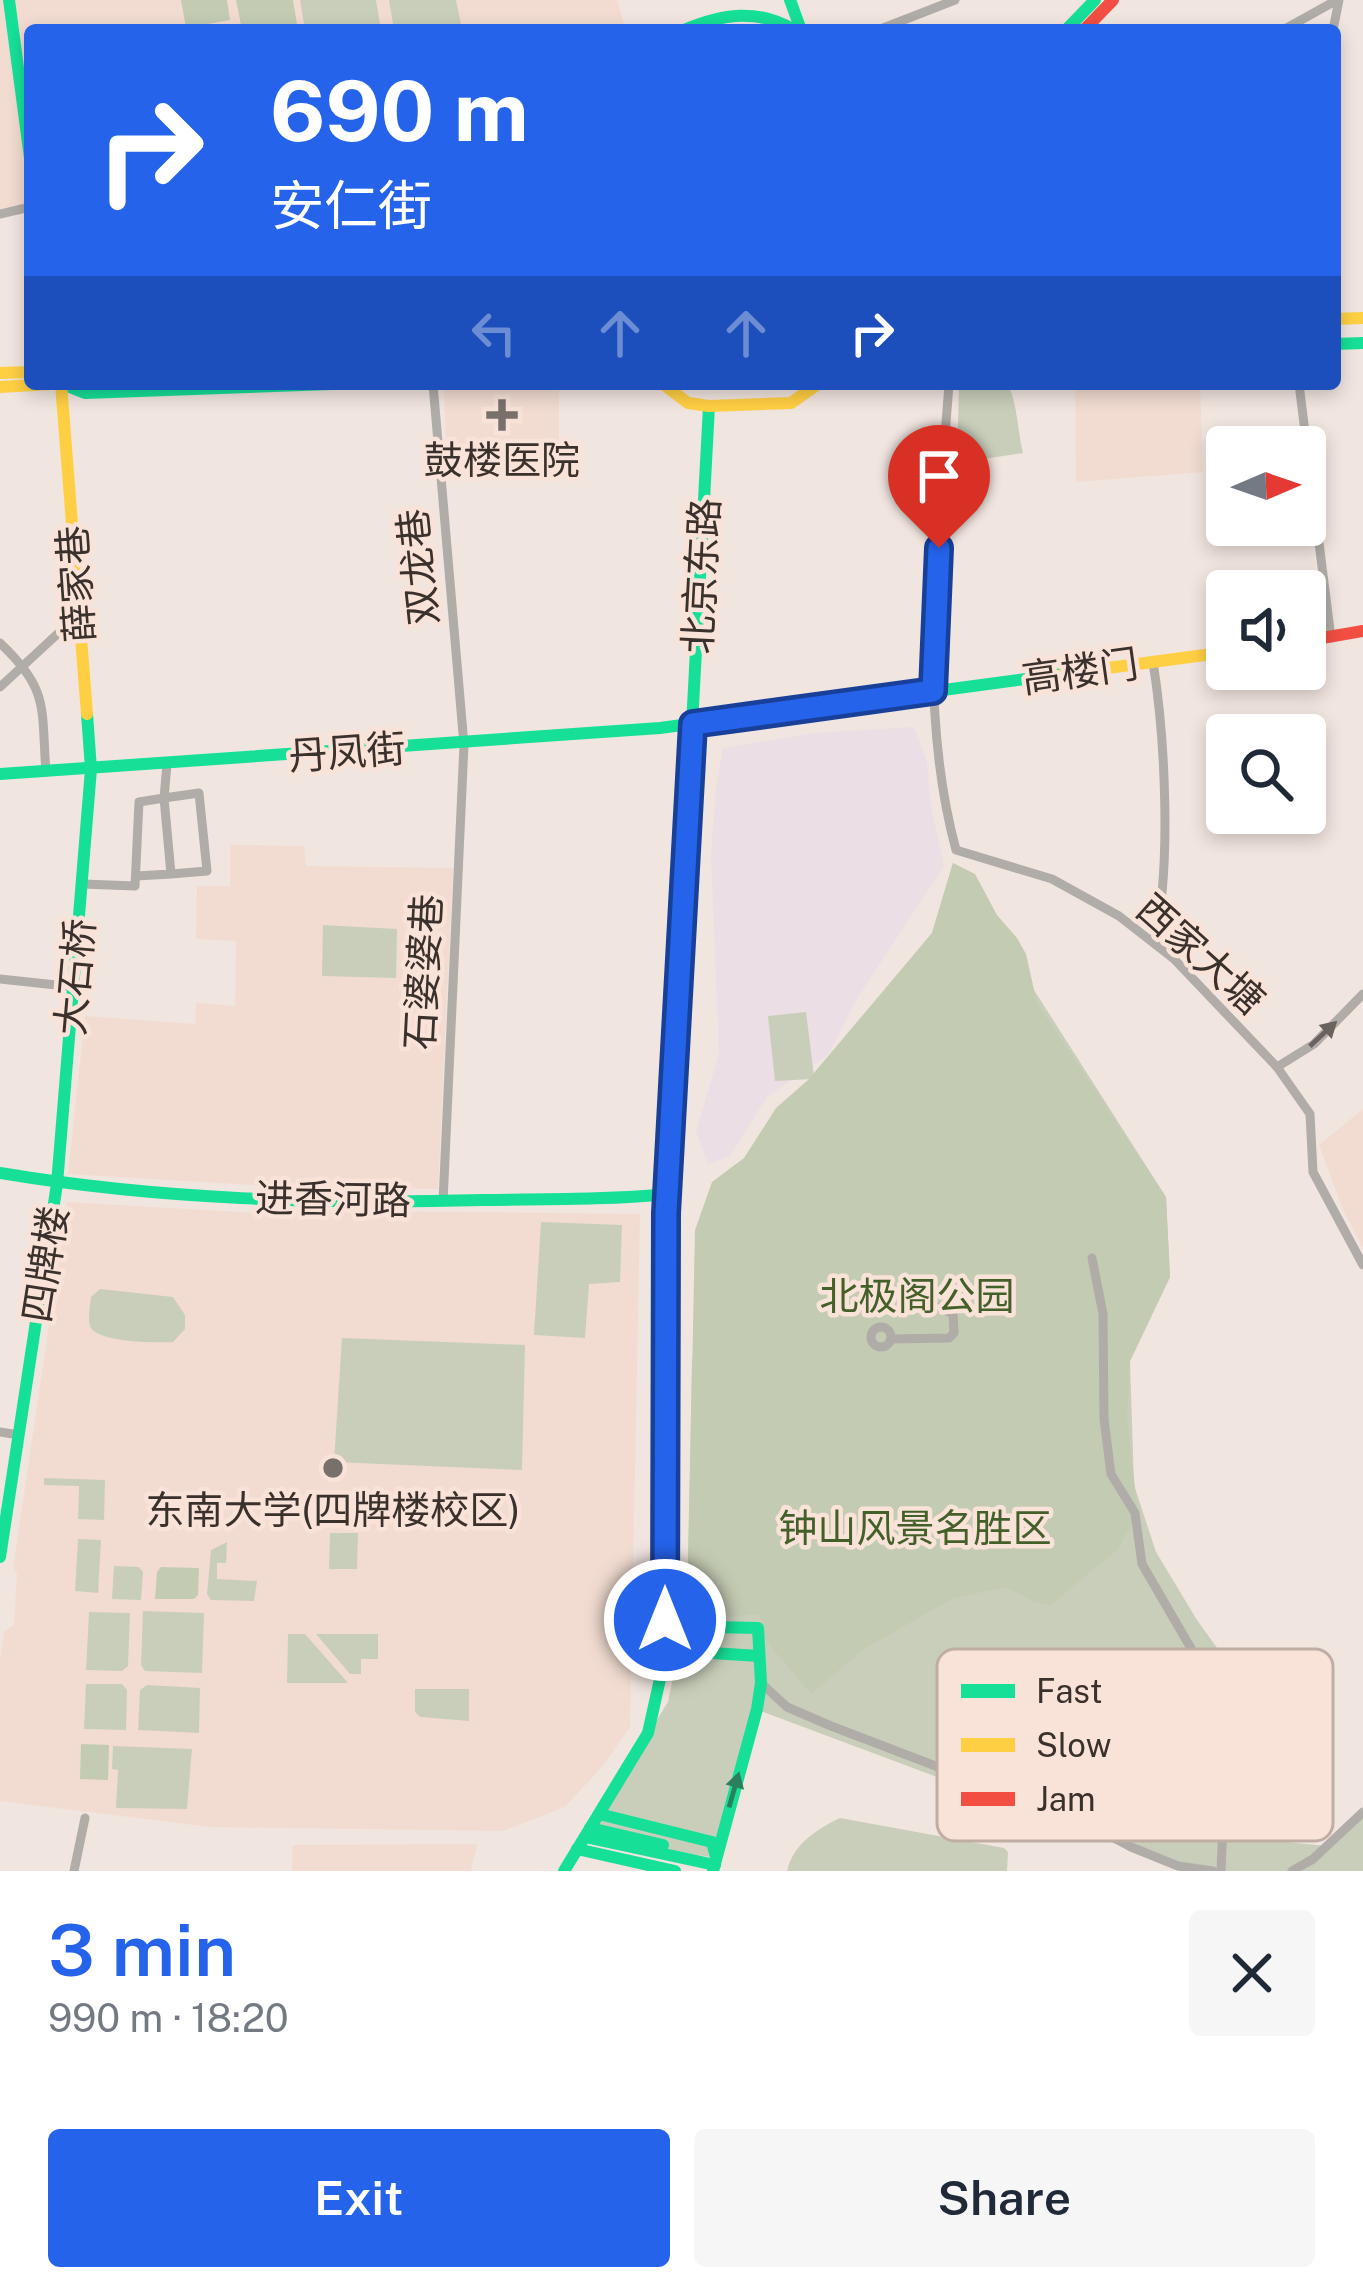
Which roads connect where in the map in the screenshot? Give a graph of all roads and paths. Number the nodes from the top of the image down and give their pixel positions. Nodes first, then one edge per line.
1 (8, 0) edge
2 (747, 0) edge
3 (956, 0) edge
4 (1095, 0) edge
5 (1113, 0) edge
6 (1338, 0) edge
7 (735, 15) junction
8 (704, 24) edge
9 (787, 24) edge
10 (894, 24) edge
11 (1072, 24) edge
12 (1090, 24) edge
13 (1294, 24) edge
14 (24, 115) edge
15 (62, 390) edge
16 (68, 390) edge
17 (168, 390) edge
18 (434, 390) edge
19 (671, 390) edge
20 (809, 390) edge
21 (949, 390) edge
22 (1300, 390) edge
23 (709, 406) junction
24 (77, 615) junction
25 (1363, 631) edge
26 (1331, 638) junction
27 (1326, 639) edge
28 (0, 643) edge
29 (1206, 655) edge
30 (1153, 662) junction
31 (23, 665) junction
32 (0, 687) edge
33 (933, 691) junction
34 (693, 724) junction
35 (464, 745) junction
36 (167, 764) junction
37 (91, 769) junction
38 (46, 772) junction
39 (0, 774) edge
40 (164, 798) junction
41 (170, 874) junction
42 (136, 876) junction
43 (82, 884) junction
44 (1154, 943) junction
45 (0, 979) edge
46 (75, 987) junction
47 (1363, 994) edge
48 (1277, 1067) junction
49 (0, 1173) edge
50 (57, 1184) junction
51 (667, 1194) junction
52 (442, 1202) junction
53 (1092, 1258) dead end
54 (1363, 1264) edge
55 (929, 1303) dead end
56 (891, 1339) dead end
57 (0, 1432) edge
58 (19, 1435) junction
59 (1, 1547) edge
60 (0, 1557) edge
61 (665, 1626) junction
62 (1191, 1649) edge
63 (664, 1650) junction
64 (759, 1656) junction
65 (761, 1683) junction
66 (787, 1707) junction
67 (757, 1709) junction
68 (937, 1767) edge
69 (1363, 1812) edge
70 (599, 1814) junction
71 (85, 1818) dead end
72 (584, 1838) junction
73 (1333, 1840) edge
74 (1122, 1841) edge
75 (1219, 1841) edge
76 (1332, 1841) edge
77 (713, 1866) edge
78 (74, 1871) edge
79 (564, 1871) edge
80 (675, 1871) edge
81 (1217, 1871) edge
82 (1293, 1871) edge

1 - 14 street
2 - 7 street
3 - 10 street
4 - 11 street
5 - 12 street
6 - 13 street
7 - 8 street
7 - 9 street
15 - 24 street, 薛家巷
16 - 17 street
18 - 35 street, 双龙巷
19 - 23 street
20 - 23 street
21 - 33 street
22 - 26 street
23 - 34 street, 北京东路
24 - 31 street
24 - 37 street, 薛家巷
25 - 26 street
26 - 27 street
28 - 31 street
29 - 30 street, 高楼门
30 - 33 street, 高楼门
30 - 44 street
31 - 32 street
31 - 38 street
33 - 34 street, 高楼门
33 - 44 street, 西家大塘
34 - 35 street, 丹凤街
34 - 51 street, 北京东路
35 - 36 street, 丹凤街
35 - 52 street, 石婆婆巷
36 - 37 street, 丹凤街
36 - 40 street
37 - 38 street, 丹凤街
37 - 43 street, 大石桥
38 - 39 street, 丹凤街
40 - 41 street
40 - 41 street
40 - 42 street
41 - 42 street
42 - 43 street
43 - 46 street, 大石桥
44 - 48 street, 西家大塘
45 - 46 street
46 - 50 street, 大石桥
48 -> 47 street
48 - 54 street, 西家大塘
49 - 50 street, 进香河路
50 - 52 street, 进香河路
50 - 58 street, 四牌楼
51 - 52 street, 进香河路
51 - 61 street, 北京东路
53 - 62 street
55 - 56 street
57 - 58 street
58 - 59 street, 四牌楼
59 - 60 street, 四牌楼
61 - 63 street, 北京东路
61 - 64 street
63 - 64 street
63 - 70 street, 北京东路
64 - 65 street
65 - 66 street
65 - 67 street
66 - 67 street
66 - 68 street
77 -> 67 street
69 - 73 street
70 - 72 street, 北京东路
70 - 77 street
71 - 78 street
72 - 77 street
72 - 79 street, 北京东路
72 - 80 street
74 - 81 street
75 - 81 street
76 - 82 street

